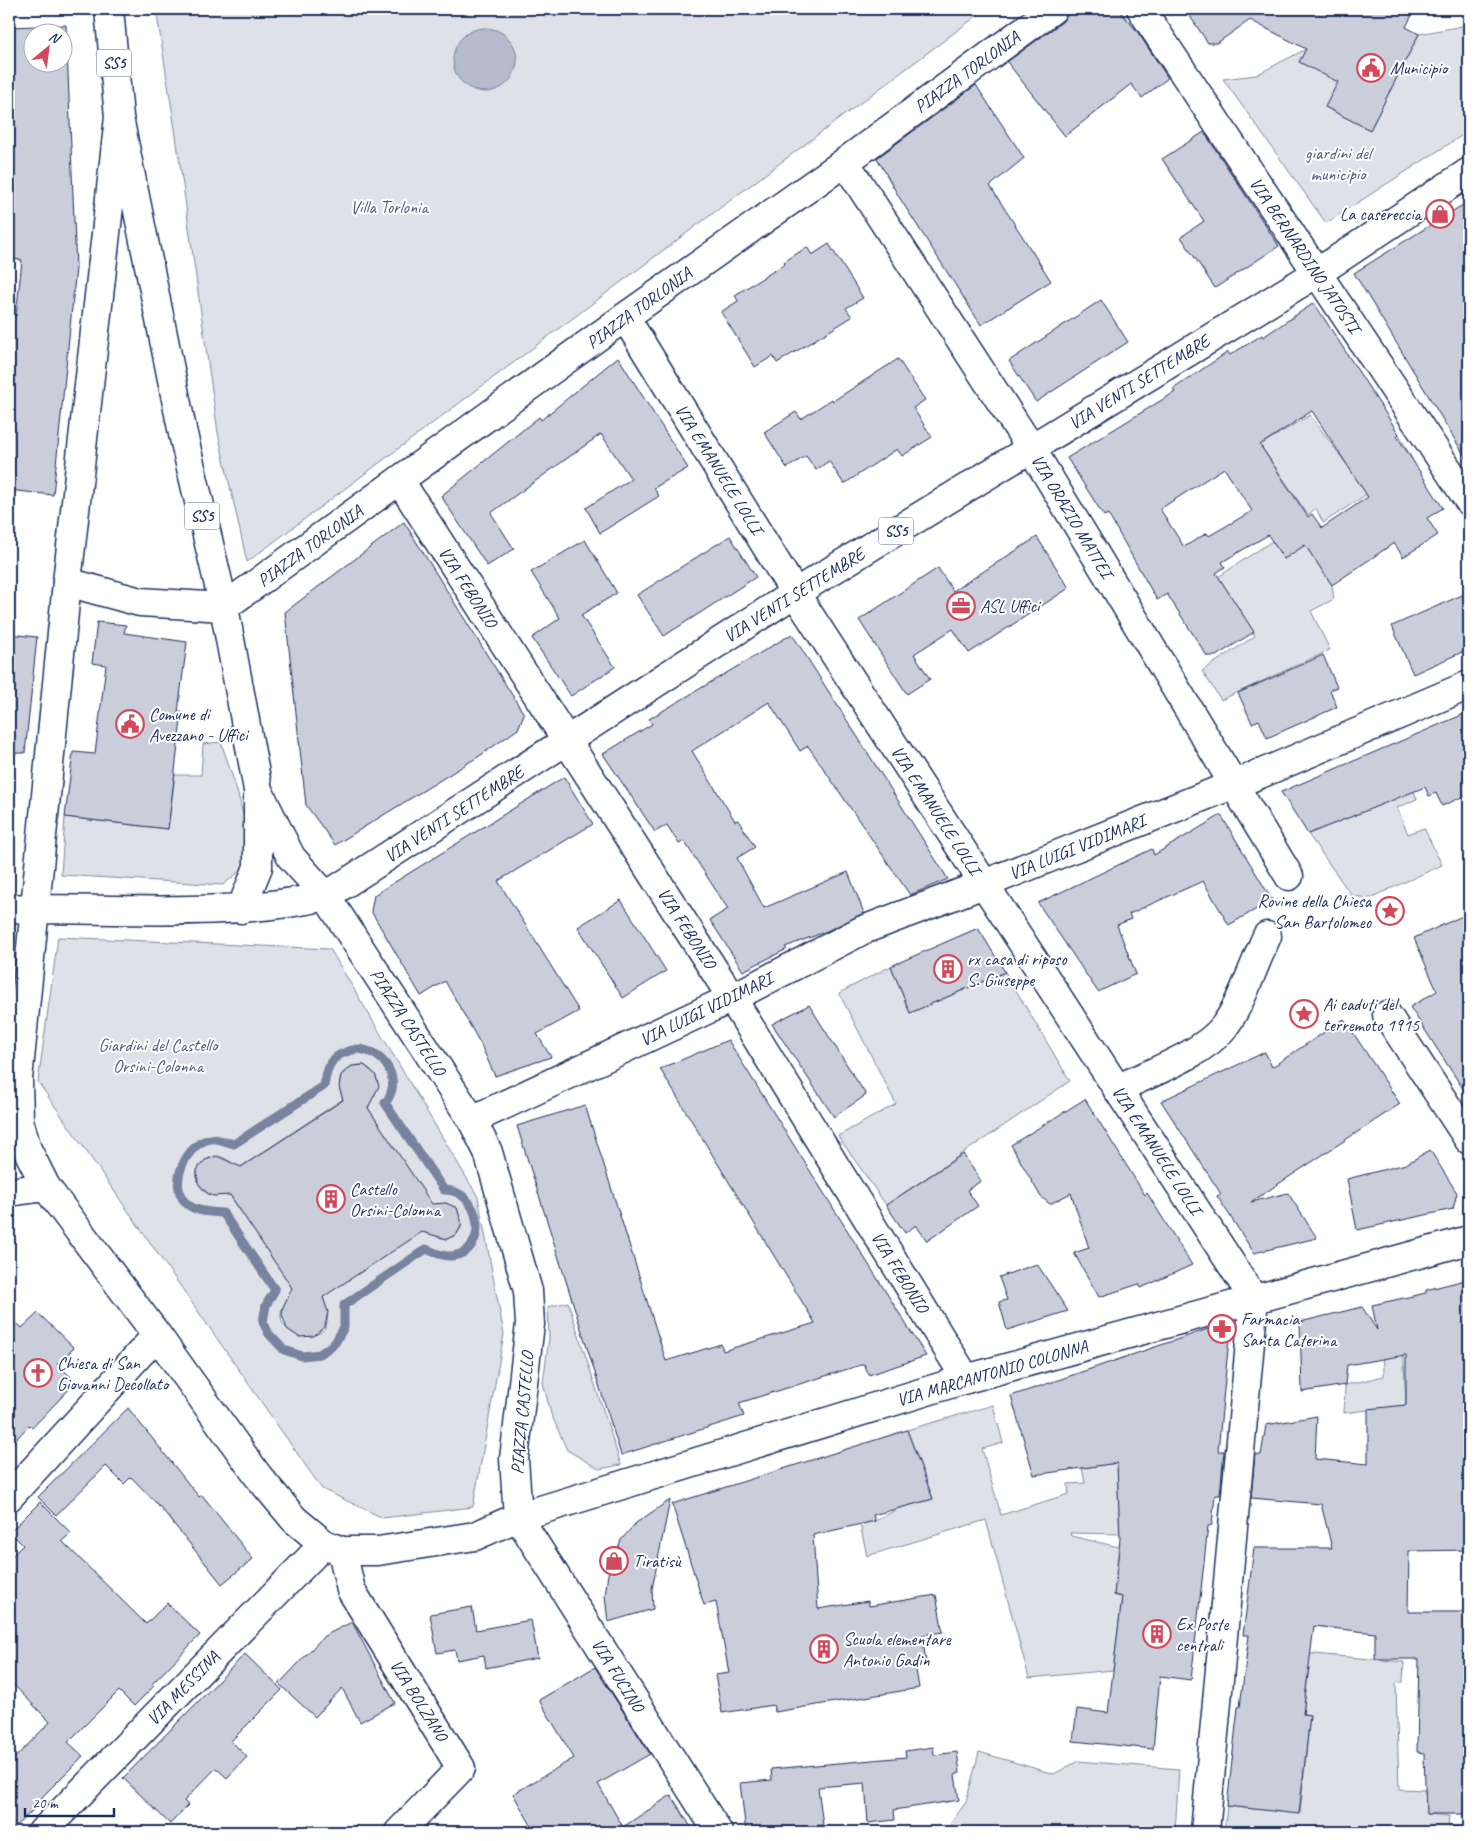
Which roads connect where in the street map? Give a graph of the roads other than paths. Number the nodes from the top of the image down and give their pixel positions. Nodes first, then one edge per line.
1 (109, 9) edge
2 (1053, 9) edge
3 (1140, 9) edge
4 (119, 117) junction
5 (845, 162) junction
6 (1469, 172) edge
7 (1317, 273) junction
8 (625, 317) junction
9 (1031, 448) junction
10 (400, 482) junction
11 (1469, 501) edge
12 (67, 582) junction
13 (795, 593) junction
14 (224, 608) junction
15 (1469, 685) edge
16 (568, 741) junction
17 (1234, 784) junction
18 (258, 790) junction
19 (1289, 876) dead end
20 (984, 884) junction
21 (326, 896) junction
22 (22, 909) edge
23 (241, 909) junction
24 (1267, 936) dead end
25 (732, 998) junction
26 (1387, 1015) dead end
27 (1117, 1088) junction
28 (472, 1120) junction
29 (1469, 1140) edge
30 (46, 1186) junction
31 (9, 1192) edge
32 (1469, 1240) edge
33 (1254, 1299) junction
34 (157, 1335) junction
35 (966, 1379) junction
36 (9, 1497) edge
37 (518, 1517) junction
38 (333, 1548) junction
39 (42, 1832) edge
40 (398, 1832) edge
41 (718, 1832) edge
42 (1205, 1832) edge

1 - 4 street, SS5
2 - 5 street, PIAZZA TORLONIA
3 - 7 street, VIA BERNARDINO JATOSTI
4 - 12 street, SS5
4 - 14 street, SS5
5 - 8 street, PIAZZA TORLONIA
5 - 9 street, VIA ORAZIO MATTEI
6 - 7 street, VIA VENTI SETTEMBRE / SS5
7 - 9 street, VIA VENTI SETTEMBRE / SS5
7 - 11 street, VIA BERNARDINO JATOSTI
8 - 10 street, PIAZZA TORLONIA
8 - 13 street, VIA EMANUELE LOLLI
9 - 13 street, VIA VENTI SETTEMBRE / SS5
9 - 17 street, VIA ORAZIO MATTEI
10 - 14 street, PIAZZA TORLONIA
10 - 16 street, VIA FEBONIO
12 - 14 street
12 - 22 street, SS5
13 - 16 street, VIA VENTI SETTEMBRE / SS5
13 - 20 street, VIA EMANUELE LOLLI
14 - 18 street, SS5
15 - 17 street, VIA LUIGI VIDIMARI
16 - 21 street, VIA VENTI SETTEMBRE / SS5
16 - 25 street, VIA FEBONIO
17 - 19 street, VIA ORAZIO MATTEI
17 - 20 street, VIA LUIGI VIDIMARI
18 - 21 street, SS5
18 - 23 street
20 - 25 street, VIA LUIGI VIDIMARI
20 - 27 street, VIA EMANUELE LOLLI
21 - 23 street, SS5
21 - 28 street, PIAZZA CASTELLO
22 - 23 street, SS5
22 - 30 street
24 - 27 street
25 - 28 street, VIA LUIGI VIDIMARI
25 - 35 street, VIA FEBONIO
26 - 29 street
27 - 33 street, VIA EMANUELE LOLLI
28 - 37 street, PIAZZA CASTELLO
30 - 31 street
30 - 34 street
32 - 33 street, VIA MARCANTONIO COLONNA
33 - 35 street, VIA MARCANTONIO COLONNA
33 - 42 street
34 - 36 street
34 - 38 street
35 - 37 street, VIA MARCANTONIO COLONNA
37 - 38 street
37 - 41 street, VIA FUCINO
38 - 39 street, VIA MESSINA
38 - 40 street, VIA BOLZANO

